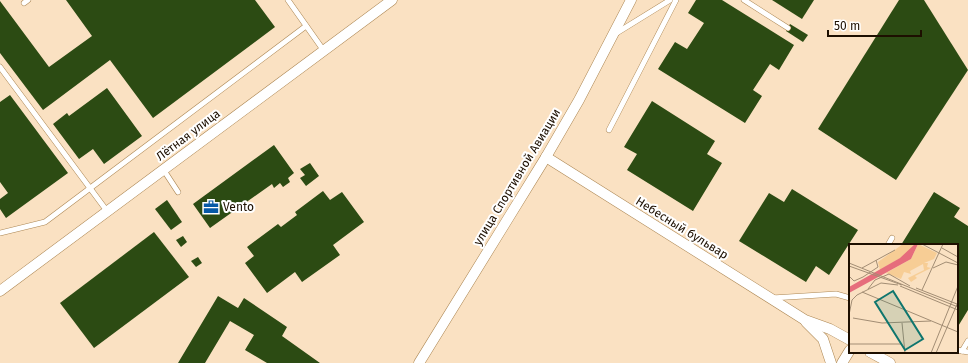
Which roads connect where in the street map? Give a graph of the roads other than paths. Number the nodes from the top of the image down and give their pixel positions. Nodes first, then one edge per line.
1 (288, 0) edge
2 (392, 0) edge
3 (631, 0) edge
4 (658, 0) edge
5 (670, 0) edge
6 (676, 0) edge
7 (744, 0) edge
8 (660, 6) junction
9 (306, 26) junction
10 (788, 28) dead end
11 (611, 37) junction
12 (324, 51) junction
13 (0, 67) edge
14 (609, 130) dead end
15 (546, 157) junction
16 (163, 170) junction
17 (90, 188) junction
18 (178, 192) dead end
19 (107, 211) junction
20 (0, 233) edge
21 (892, 238) dead end
22 (889, 244) edge
23 (0, 291) edge
24 (769, 298) junction
25 (849, 298) edge
26 (805, 320) junction
27 (849, 339) edge
28 (968, 341) edge
29 (960, 350) edge
30 (849, 352) edge
31 (968, 352) edge
32 (872, 353) edge
33 (420, 363) edge
34 (831, 363) edge
35 (842, 363) edge
36 (890, 363) edge

1 - 9 lane
2 - 12 street, Лётная улица
3 - 11 street, улица Спортивной Авиации
4 - 8 lane
5 - 8 lane
6 - 14 lane
7 - 10 lane
8 - 11 lane
9 - 12 lane
9 - 17 lane
11 - 15 street, улица Спортивной Авиации
12 - 16 street, Лётная улица
13 - 17 lane
15 - 24 street, Небесный бульвар
15 - 33 street, улица Спортивной Авиации
16 - 18 lane
16 - 19 street, Лётная улица
17 - 19 lane
17 - 20 lane
19 - 23 street, Лётная улица
21 - 22 lane
24 - 25 lane
24 - 26 street, Небесный бульвар
26 - 27 street, Небесный бульвар
26 - 34 street, Небесный бульвар
28 - 29 lane
29 - 31 lane
30 - 35 street
32 - 36 street

